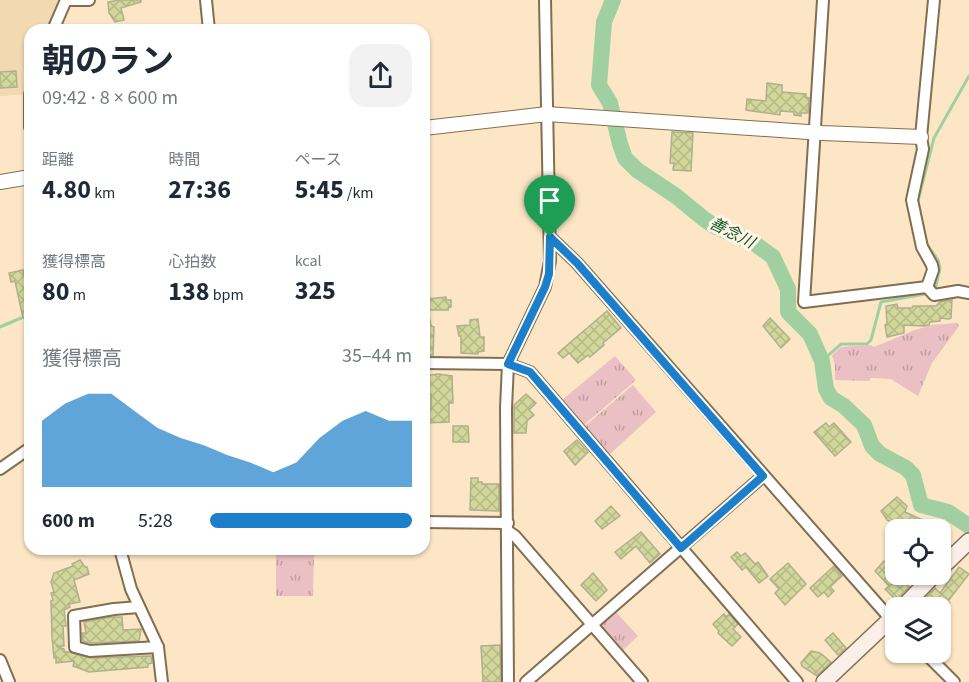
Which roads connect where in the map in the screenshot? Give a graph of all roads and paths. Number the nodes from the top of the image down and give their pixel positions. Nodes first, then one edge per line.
1 (66, 0) edge
2 (89, 0) edge
3 (205, 0) edge
4 (545, 0) edge
5 (823, 0) edge
6 (934, 0) edge
7 (56, 24) edge
8 (208, 24) edge
9 (547, 114) junction
10 (430, 127) edge
11 (815, 132) junction
12 (921, 137) junction
13 (24, 178) edge
14 (0, 182) edge
15 (550, 237) junction
16 (927, 287) junction
17 (969, 293) edge
18 (430, 363) edge
19 (508, 364) junction
20 (24, 452) edge
21 (0, 469) edge
22 (763, 476) junction
23 (430, 522) edge
24 (508, 528) junction
25 (969, 541) edge
26 (681, 548) junction
27 (121, 555) edge
28 (951, 559) edge
29 (925, 585) edge
30 (914, 597) edge
31 (139, 607) junction
32 (885, 610) edge
33 (593, 625) junction
34 (885, 628) edge
35 (158, 647) junction
36 (0, 660) edge
37 (935, 663) edge
38 (9, 682) edge
39 (162, 682) edge
40 (508, 682) edge
41 (526, 682) edge
42 (642, 682) edge
43 (797, 682) edge
44 (824, 682) edge
45 (954, 682) edge

1 - 2 street
1 - 7 street
3 - 8 street
4 - 9 street
5 - 11 street
6 - 12 street
9 - 10 street
9 - 11 street
9 - 15 street
11 - 12 street
11 - 16 street
12 - 16 street
13 - 14 street
15 - 19 street
15 - 22 street
16 - 17 street
18 - 19 street
19 - 24 street
19 - 26 street
20 - 21 street
22 - 26 street
22 - 32 street
23 - 24 street
24 - 33 street
24 - 40 street
25 - 28 main road
26 - 33 street
26 - 43 street
27 - 31 street
29 - 30 main road
31 - 35 street
31 - 35 street
33 - 41 street
33 - 42 street
34 - 44 main road
35 - 39 street
36 - 38 street
37 - 45 street

